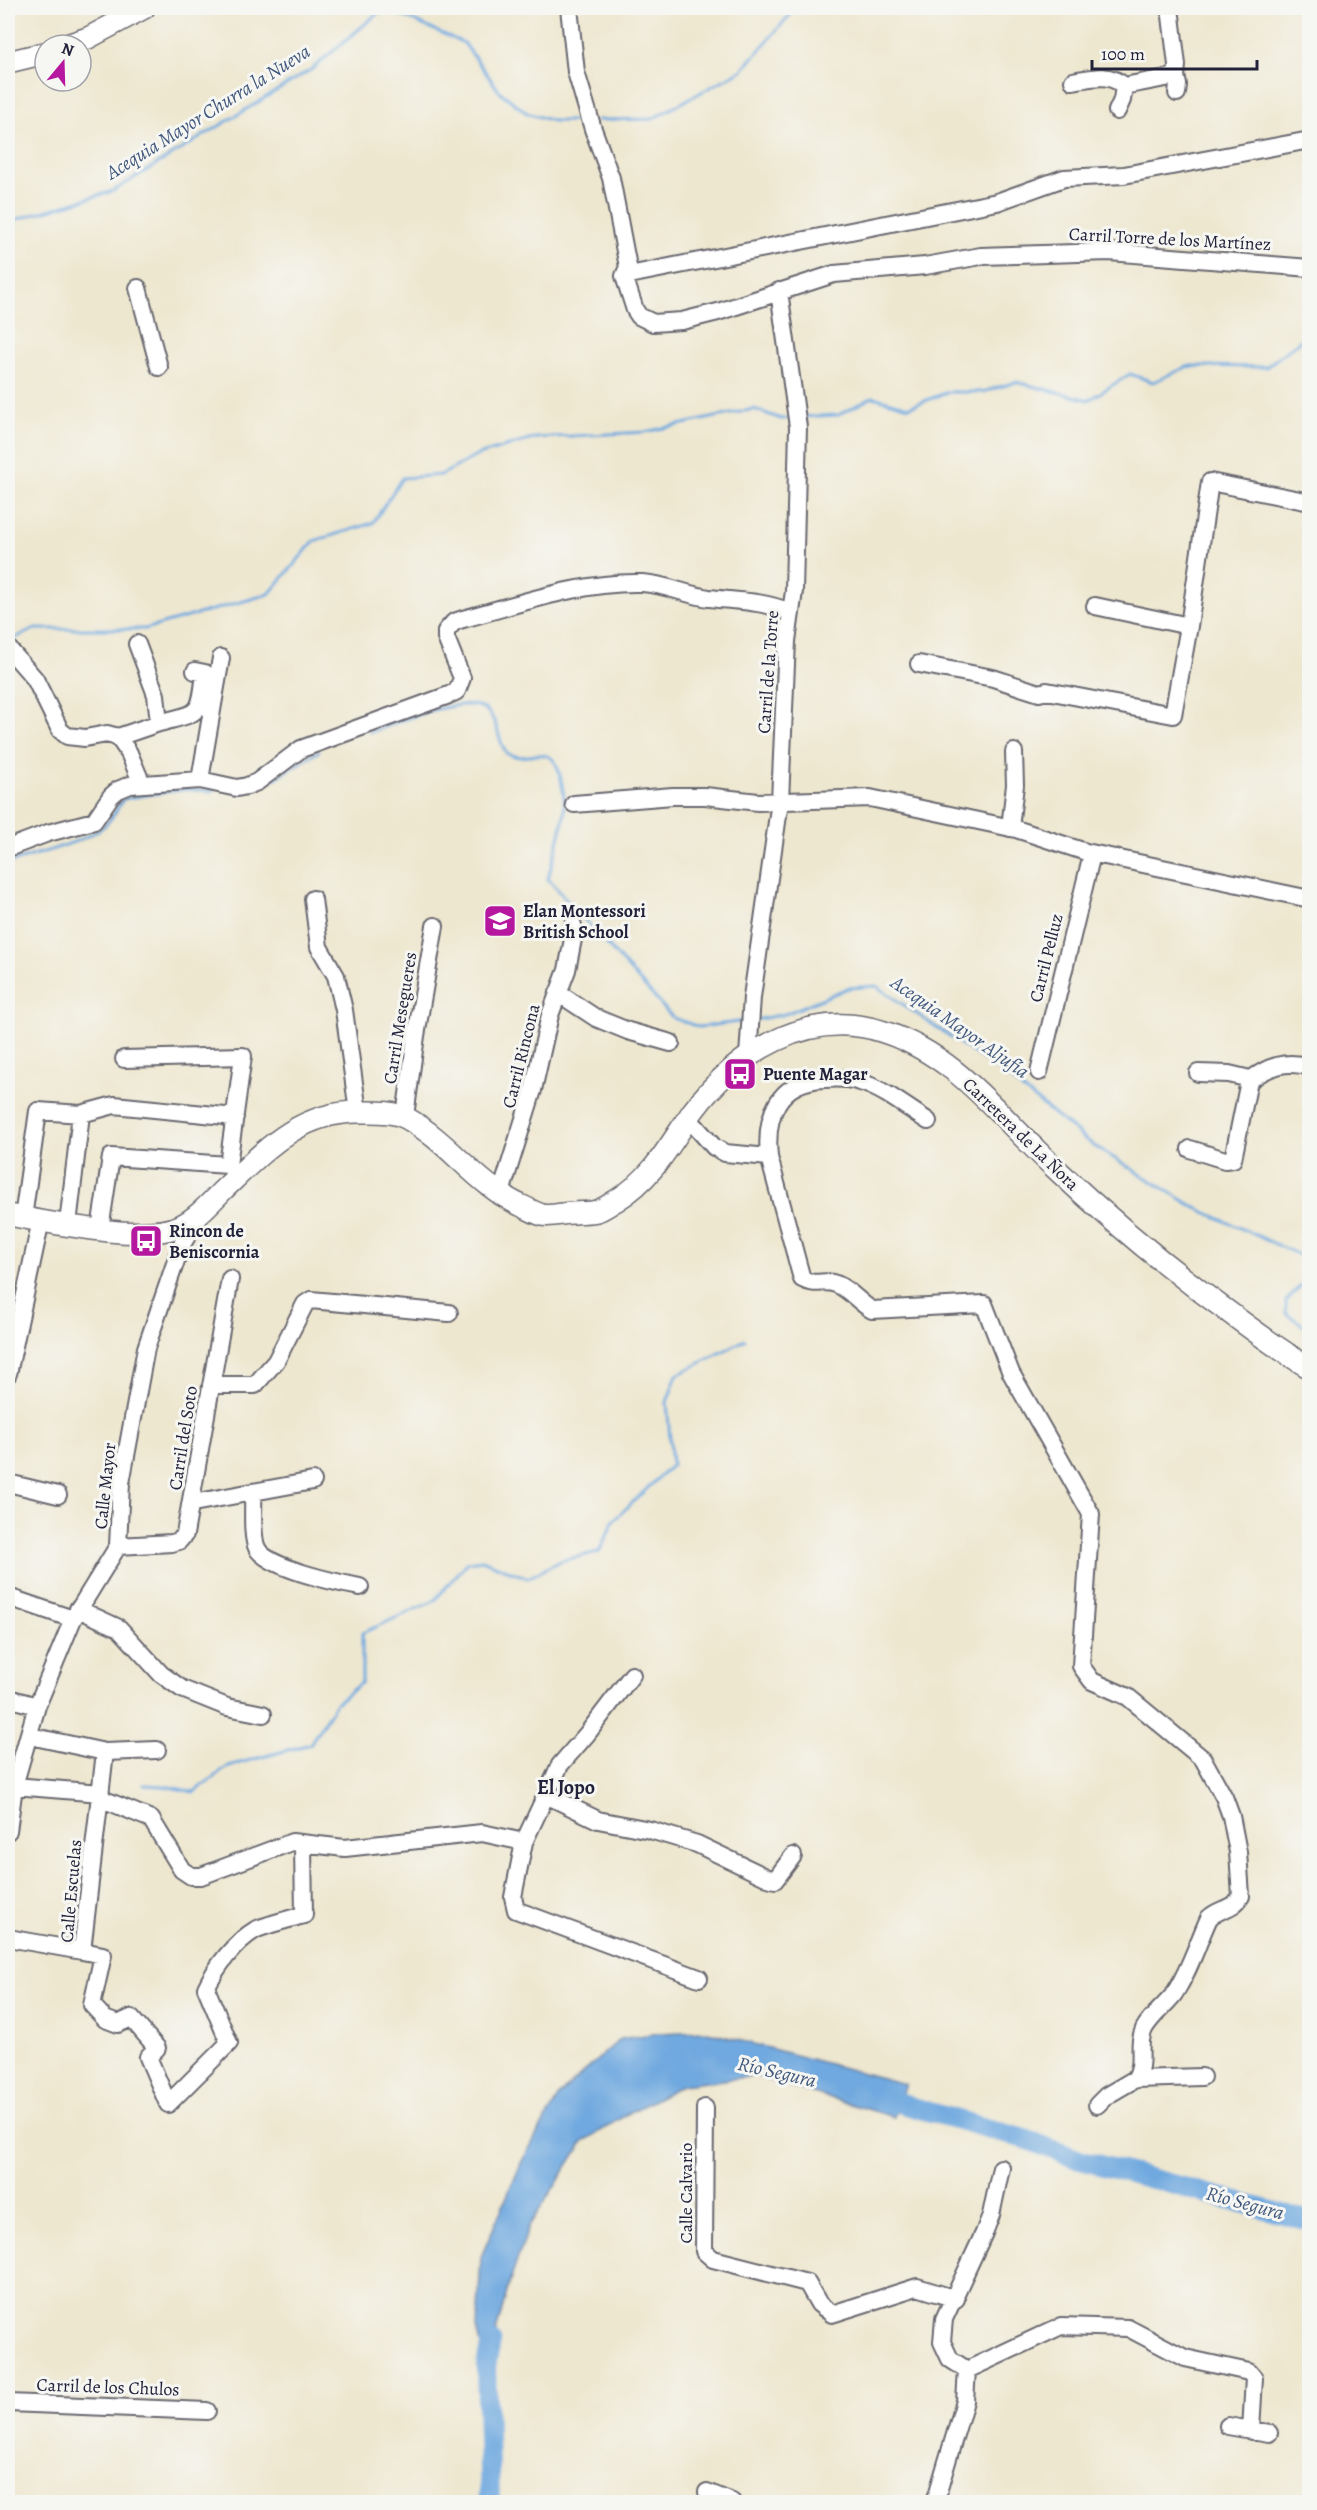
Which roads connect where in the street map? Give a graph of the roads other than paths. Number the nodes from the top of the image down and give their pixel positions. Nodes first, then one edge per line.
1 (569, 8) edge
2 (1170, 8) edge
3 (124, 13) edge
4 (90, 33) edge
5 (33, 48) edge
6 (8, 53) edge
7 (33, 56) edge
8 (8, 62) edge
9 (1176, 75) junction
10 (1073, 81) dead end
11 (1124, 86) junction
12 (1177, 93) dead end
13 (1117, 111) dead end
14 (1310, 140) edge
15 (1310, 268) edge
16 (624, 276) junction
17 (138, 288) dead end
18 (779, 291) junction
19 (159, 367) dead end
20 (1310, 502) edge
21 (1095, 606) dead end
22 (790, 612) junction
23 (1190, 626) junction
24 (137, 644) dead end
25 (8, 648) edge
26 (221, 658) dead end
27 (919, 664) dead end
28 (195, 671) dead end
29 (159, 723) junction
30 (118, 737) junction
31 (1014, 752) dead end
32 (200, 780) junction
33 (142, 784) junction
34 (780, 801) junction
35 (574, 804) dead end
36 (1010, 828) junction
37 (8, 848) edge
38 (1092, 854) junction
39 (313, 899) dead end
40 (1310, 899) edge
41 (573, 925) dead end
42 (435, 926) dead end
43 (558, 993) junction
44 (672, 1043) dead end
45 (748, 1056) junction
46 (124, 1059) dead end
47 (1310, 1067) edge
48 (1039, 1072) dead end
49 (1198, 1073) dead end
50 (1250, 1079) junction
51 (358, 1112) junction
52 (81, 1114) junction
53 (405, 1116) junction
54 (235, 1117) junction
55 (688, 1118) junction
56 (928, 1121) dead end
57 (1190, 1149) dead end
58 (769, 1157) junction
59 (233, 1171) junction
60 (500, 1196) junction
61 (207, 1206) junction
62 (24, 1218) edge
63 (68, 1224) junction
64 (100, 1229) junction
65 (151, 1232) junction
66 (181, 1246) junction
67 (230, 1279) dead end
68 (450, 1313) dead end
69 (1310, 1368) edge
70 (8, 1374) edge
71 (211, 1385) junction
72 (313, 1481) dead end
73 (8, 1483) edge
74 (253, 1492) junction
75 (58, 1495) dead end
76 (193, 1503) junction
77 (118, 1546) junction
78 (360, 1587) dead end
79 (8, 1597) edge
80 (76, 1614) junction
81 (632, 1675) dead end
82 (8, 1698) edge
83 (37, 1706) junction
84 (263, 1714) dead end
85 (30, 1736) junction
86 (157, 1750) dead end
87 (105, 1752) junction
88 (14, 1786) junction
89 (546, 1795) junction
90 (100, 1796) junction
91 (8, 1831) edge
92 (524, 1842) junction
93 (303, 1845) junction
94 (793, 1856) dead end
95 (8, 1938) edge
96 (82, 1951) junction
97 (699, 1978) dead end
98 (1202, 2077) dead end
99 (1136, 2079) junction
100 (1097, 2105) dead end
101 (705, 2108) dead end
102 (1001, 2168) dead end
103 (956, 2299) junction
104 (966, 2370) junction
105 (8, 2403) edge
106 (207, 2411) dead end
107 (1227, 2426) dead end
108 (1251, 2431) junction
109 (1269, 2433) dead end
110 (707, 2492) dead end
111 (732, 2502) edge
112 (935, 2502) edge

1 - 16 street, Carril Torre de los Martínez
2 - 9 street
3 - 4 main road
5 - 6 main road
7 - 8 main road
9 - 11 street
9 - 12 street
10 - 11 street
11 - 13 street
14 - 16 street
15 - 18 street, Carril Torre de los Martínez
16 - 18 street, Carril Torre de los Martínez
17 - 19 street
18 - 22 street, Carril de la Torre
20 - 23 street
21 - 23 street
22 - 32 street
22 - 34 street, Carril de la Torre
23 - 27 street
24 - 29 street
25 - 30 street
26 - 32 street
28 - 29 street
29 - 30 street
30 - 33 street
31 - 36 street
32 - 33 street
33 - 37 street
34 - 35 street
34 - 36 street
34 - 45 street, Carril de la Torre
36 - 38 street
38 - 40 street
38 - 48 street, Carril Pelluz
39 - 51 street
41 - 43 street, Carril Rincona
42 - 53 street, Carril Mesegueres
43 - 44 street
43 - 60 street, Carril Rincona
45 - 55 main road, Carretera de La Ñora
45 - 69 main road, Carretera de La Ñora
46 - 54 street
47 - 50 street
49 - 50 street
50 - 57 street
51 - 53 main road
51 - 59 main road
52 - 54 street
52 - 62 street
52 - 63 street
53 - 60 main road, Carretera de La Ñora
54 - 59 street
55 - 58 street
55 - 60 main road, Carretera de La Ñora
56 - 58 street
58 - 99 street
59 - 61 main road
59 - 64 street
61 - 65 main road
61 - 66 street, Calle Mayor
62 - 63 main road
62 - 70 street
63 - 64 main road
64 - 65 main road
65 - 66 street
66 - 77 street, Calle Mayor
67 - 71 street, Carril del Soto
68 - 71 street
71 - 76 street, Carril del Soto
72 - 74 street
73 - 75 street
74 - 76 street
74 - 78 street
76 - 77 street, Carril del Soto
77 - 80 street, Calle Mayor
79 - 80 street
80 - 83 street, Calle Mayor
80 - 84 street
81 - 89 street
82 - 83 street
83 - 85 street, Calle Mayor
85 - 87 street
85 - 88 street, Calle Mayor
86 - 87 street
87 - 90 street, Calle Escuelas
88 - 90 street
88 - 91 street, Calle Mayor
89 - 92 street
89 - 94 street
90 - 93 street
90 - 96 street, Calle Escuelas
92 - 93 street
92 - 97 street
93 - 96 street, Calle Escuelas
95 - 96 street
98 - 99 street
99 - 100 street
101 - 103 street, Calle Calvario
102 - 103 street
103 - 104 street
104 - 108 street
104 - 112 street
105 - 106 street, Carril de los Chulos
107 - 108 street
108 - 109 street
110 - 111 street

